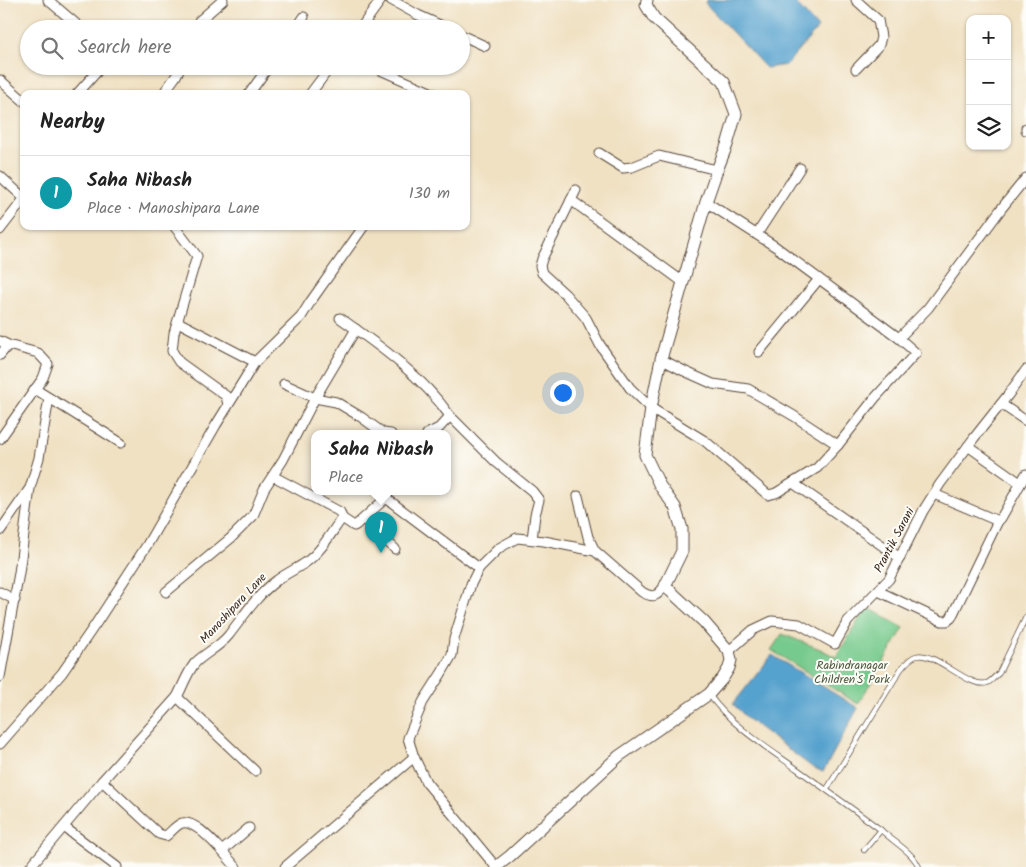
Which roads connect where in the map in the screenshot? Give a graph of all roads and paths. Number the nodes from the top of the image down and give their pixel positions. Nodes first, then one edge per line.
1 (48, 0) edge
2 (223, 0) edge
3 (381, 0) edge
4 (391, 0) edge
5 (647, 0) edge
6 (856, 0) edge
7 (304, 17) dead end
8 (71, 20) edge
9 (200, 20) edge
10 (302, 20) edge
11 (367, 20) edge
12 (431, 20) edge
13 (470, 39) edge
14 (485, 46) dead end
15 (856, 69) dead end
16 (94, 75) edge
17 (176, 75) edge
18 (262, 75) edge
19 (324, 75) edge
20 (392, 75) edge
21 (0, 80) edge
22 (81, 90) edge
23 (166, 90) edge
24 (251, 90) edge
25 (313, 90) edge
26 (426, 90) edge
27 (20, 98) edge
28 (599, 153) dead end
29 (800, 168) dead end
30 (717, 170) junction
31 (0, 176) edge
32 (1026, 178) edge
33 (576, 190) dead end
34 (20, 195) edge
35 (570, 200) junction
36 (706, 202) junction
37 (20, 204) edge
38 (0, 230) edge
39 (177, 230) edge
40 (361, 230) edge
41 (757, 234) junction
42 (819, 279) junction
43 (683, 282) junction
44 (340, 318) dead end
45 (178, 322) junction
46 (356, 329) junction
47 (899, 338) junction
48 (4, 343) edge
49 (759, 352) dead end
50 (0, 355) edge
51 (661, 359) junction
52 (255, 362) junction
53 (1026, 370) edge
54 (284, 384) dead end
55 (34, 389) junction
56 (49, 398) junction
57 (315, 398) junction
58 (1001, 404) junction
59 (228, 405) junction
60 (651, 408) junction
61 (450, 416) junction
62 (1026, 421) edge
63 (380, 430) edge
64 (435, 430) edge
65 (0, 439) edge
66 (121, 443) dead end
67 (838, 445) junction
68 (968, 446) junction
69 (1026, 474) edge
70 (273, 476) junction
71 (793, 483) junction
72 (1020, 483) junction
73 (30, 488) junction
74 (934, 494) junction
75 (578, 496) dead end
76 (342, 518) junction
77 (364, 519) junction
78 (998, 521) junction
79 (0, 530) edge
80 (532, 539) junction
81 (395, 549) dead end
82 (595, 551) junction
83 (900, 558) junction
84 (479, 568) junction
85 (665, 586) junction
86 (878, 591) junction
87 (0, 592) edge
88 (166, 592) dead end
89 (15, 600) junction
90 (1026, 617) edge
91 (729, 651) junction
92 (0, 677) edge
93 (709, 694) junction
94 (177, 697) junction
95 (0, 744) edge
96 (414, 757) junction
97 (254, 771) dead end
98 (102, 781) junction
99 (827, 789) junction
100 (64, 827) junction
101 (249, 828) dead end
102 (881, 830) junction
103 (222, 850) junction
104 (864, 850) dead end
105 (30, 867) edge
106 (116, 867) edge
107 (236, 867) edge
108 (284, 867) edge
109 (496, 867) edge
110 (919, 867) edge

1 - 8 street
2 - 9 street
3 - 11 street
4 - 12 street
5 - 30 street
6 - 15 street
7 - 10 street
13 - 14 street
16 - 22 street
17 - 23 street
18 - 24 street
19 - 25 street
20 - 26 street
21 - 27 street
28 - 30 street
29 - 41 street
30 - 36 street
31 - 34 street
32 - 47 street
33 - 35 street
35 - 43 street
35 - 60 street
36 - 41 street
36 - 43 street
37 - 38 street
39 - 45 street
40 - 52 street
41 - 42 street
42 - 47 street
42 - 49 street
43 - 51 street
44 - 46 street
45 - 52 street
45 - 59 street
46 - 57 street
46 - 61 street
47 - 67 street
48 - 50 street
48 - 55 street
51 - 60 street
51 - 67 street
52 - 59 street
53 - 58 street, Prantik Sarani
54 - 57 street
55 - 56 street
55 - 65 street
56 - 66 street
56 - 73 street
57 - 63 street
57 - 70 street
58 - 62 street
58 - 68 street, Prantik Sarani
59 - 95 street
60 - 71 street
60 - 85 street
61 - 64 street
61 - 80 street
67 - 71 street
68 - 72 street
68 - 74 street, Prantik Sarani
69 - 72 street
70 - 76 street
70 - 88 street
71 - 83 street
72 - 78 street
73 - 79 street
73 - 89 street
74 - 78 street
74 - 83 street, Prantik Sarani
75 - 82 street
76 - 77 street
76 - 94 street, Manoshipara Lane
77 - 81 street
77 - 84 street
78 - 86 street
80 - 82 street
80 - 84 street
82 - 85 street
83 - 86 street, Prantik Sarani
84 - 96 street
85 - 91 street
86 - 91 street, Prantik Sarani
87 - 89 street
89 - 92 street
90 - 99 lane
91 - 93 street
93 - 99 lane
93 - 109 street
94 - 97 street
94 - 98 street, Manoshipara Lane
96 - 108 street
96 - 109 street
98 - 100 street, Manoshipara Lane
98 - 103 street
99 - 102 lane
100 - 105 street, Manoshipara Lane
100 - 106 street
101 - 103 street
102 - 104 lane
102 - 110 lane
103 - 107 street

